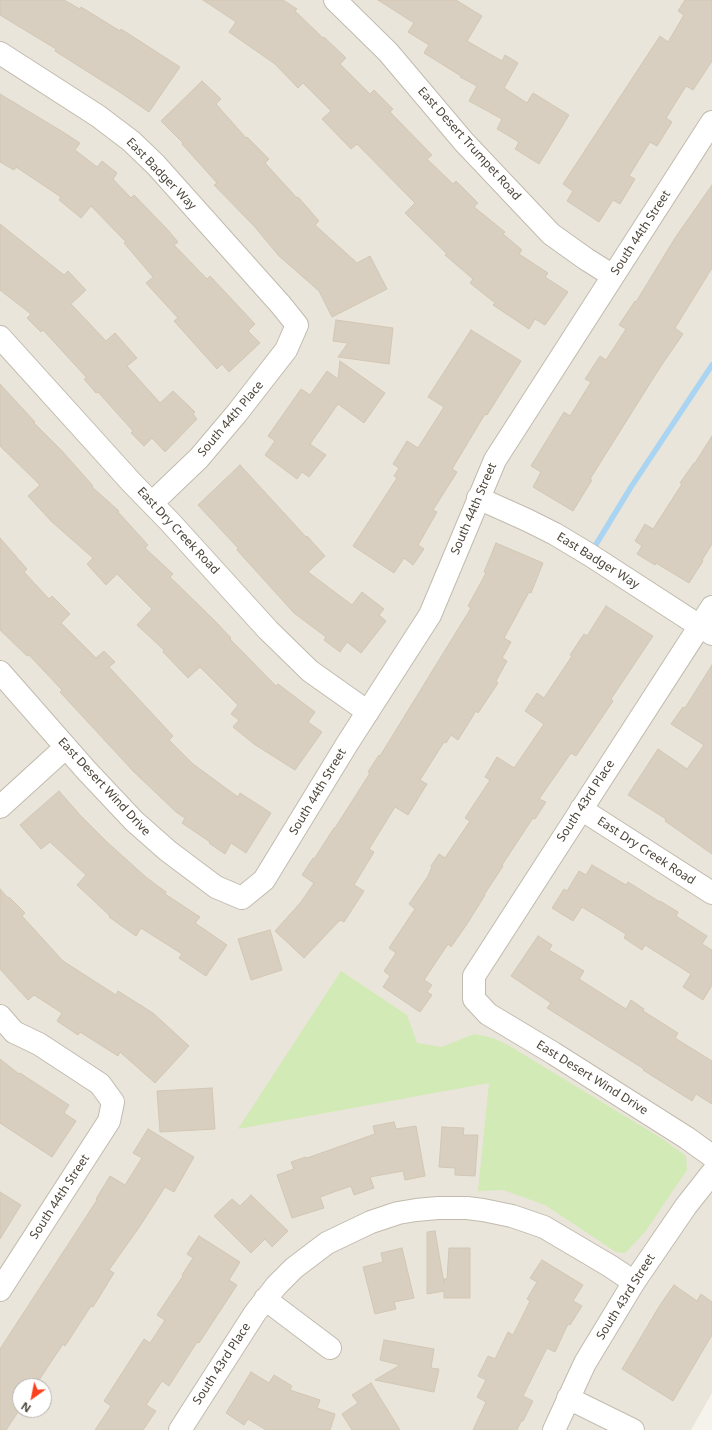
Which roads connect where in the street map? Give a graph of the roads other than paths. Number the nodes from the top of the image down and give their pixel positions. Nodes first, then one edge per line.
1 (336, 0) edge
2 (0, 53) edge
3 (712, 122) edge
4 (613, 276) junction
5 (297, 325) joint
6 (0, 337) edge
7 (478, 498) junction
8 (152, 502) junction
9 (712, 607) edge
10 (706, 630) edge
11 (0, 672) edge
12 (368, 712) junction
13 (66, 747) junction
14 (0, 807) edge
15 (580, 810) junction
16 (712, 893) edge
17 (242, 898) joint
18 (474, 999) joint
19 (0, 1016) edge
20 (712, 1156) edge
21 (712, 1173) edge
22 (634, 1282) junction
23 (0, 1290) edge
24 (265, 1299) junction
25 (330, 1348) dead end
26 (568, 1398) junction
27 (180, 1430) edge
28 (554, 1430) edge
29 (633, 1430) edge

1 - 4 street, East Desert Trumpet Road
2 - 5 street, East Badger Way
3 - 4 street, South 44th Street
4 - 7 street, South 44th Street
5 - 8 street, South 44th Place
6 - 8 street, East Dry Creek Road
7 - 10 street, East Badger Way
7 - 12 street, South 44th Street
8 - 12 street, East Dry Creek Road
9 - 10 street, South 43rd Place
10 - 15 street, South 43rd Place
11 - 13 street, East Desert Wind Drive
12 - 17 street, South 44th Street
13 - 14 street
13 - 17 street, East Desert Wind Drive
15 - 16 street, East Dry Creek Road
15 - 18 street, South 43rd Place
18 - 20 street, East Desert Wind Drive
19 - 23 street, South 44th Street
21 - 22 street, South 43rd Street
22 - 24 street, South 43rd Place
22 - 26 street, South 43rd Street
24 - 25 street
24 - 27 street, South 43rd Place
26 - 28 street, South 43rd Street
26 - 29 street

